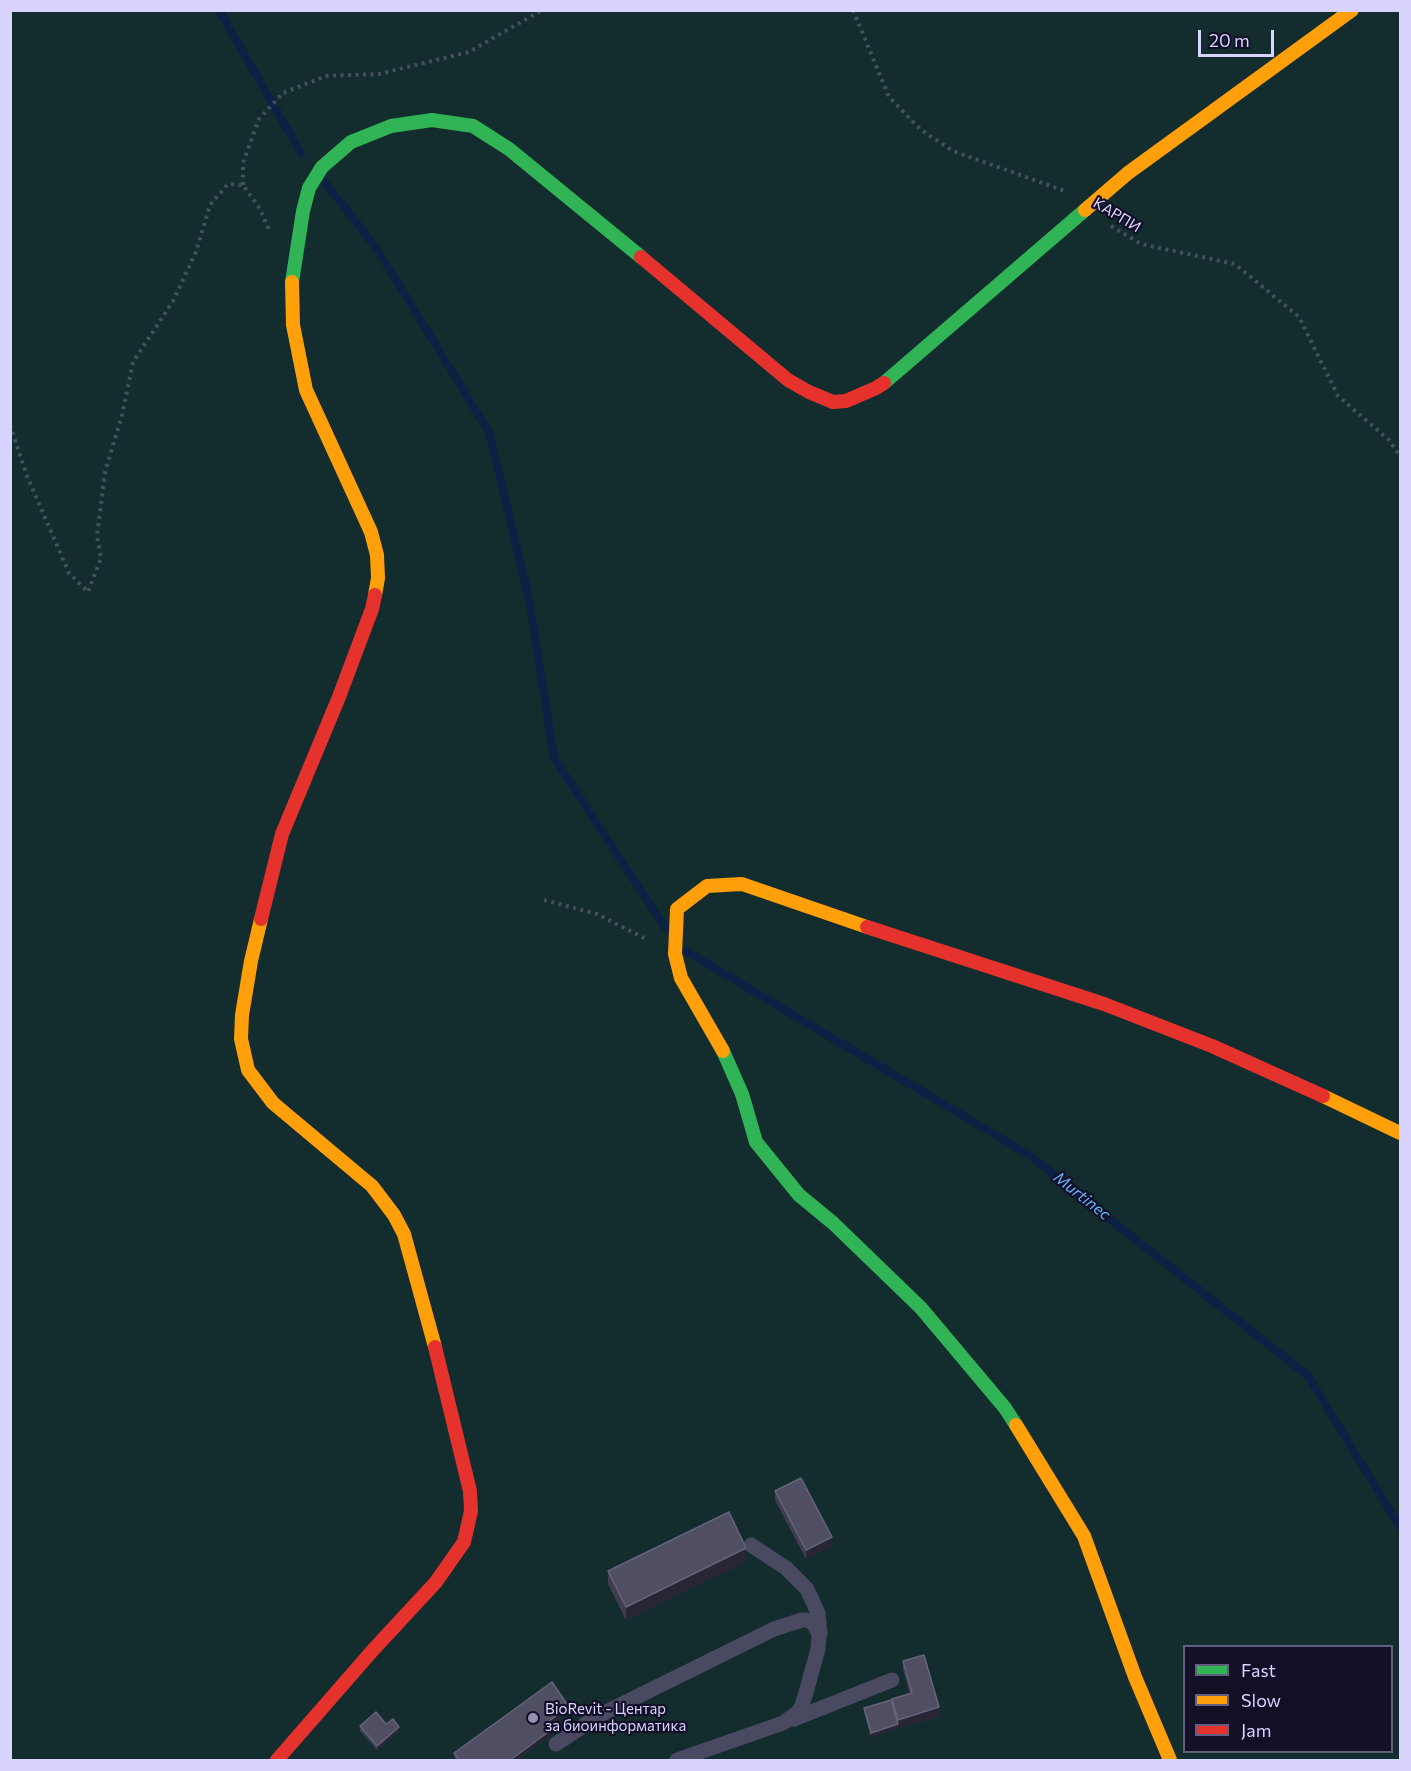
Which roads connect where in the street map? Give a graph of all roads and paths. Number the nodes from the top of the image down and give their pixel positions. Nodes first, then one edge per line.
1 (542, 10) edge
2 (853, 10) edge
3 (1352, 10) edge
4 (243, 185) junction
5 (1084, 210) junction
6 (274, 240) dead end
7 (10, 425) edge
8 (1401, 456) edge
9 (544, 900) dead end
10 (675, 954) junction
11 (1401, 1133) edge
12 (751, 1545) dead end
13 (819, 1640) junction
14 (892, 1680) dead end
15 (783, 1723) junction
16 (556, 1743) dead end
17 (277, 1761) edge
18 (677, 1761) edge
19 (1170, 1761) edge

1 - 4 path
2 - 5 path, КАРПИ
3 - 5 street
4 - 6 path
4 - 7 path
5 - 8 path, КАРПИ
5 - 17 street
9 - 10 path
10 - 11 street
10 - 19 street
12 - 13 lane
13 - 15 lane
13 - 16 lane
14 - 15 lane
15 - 18 lane

